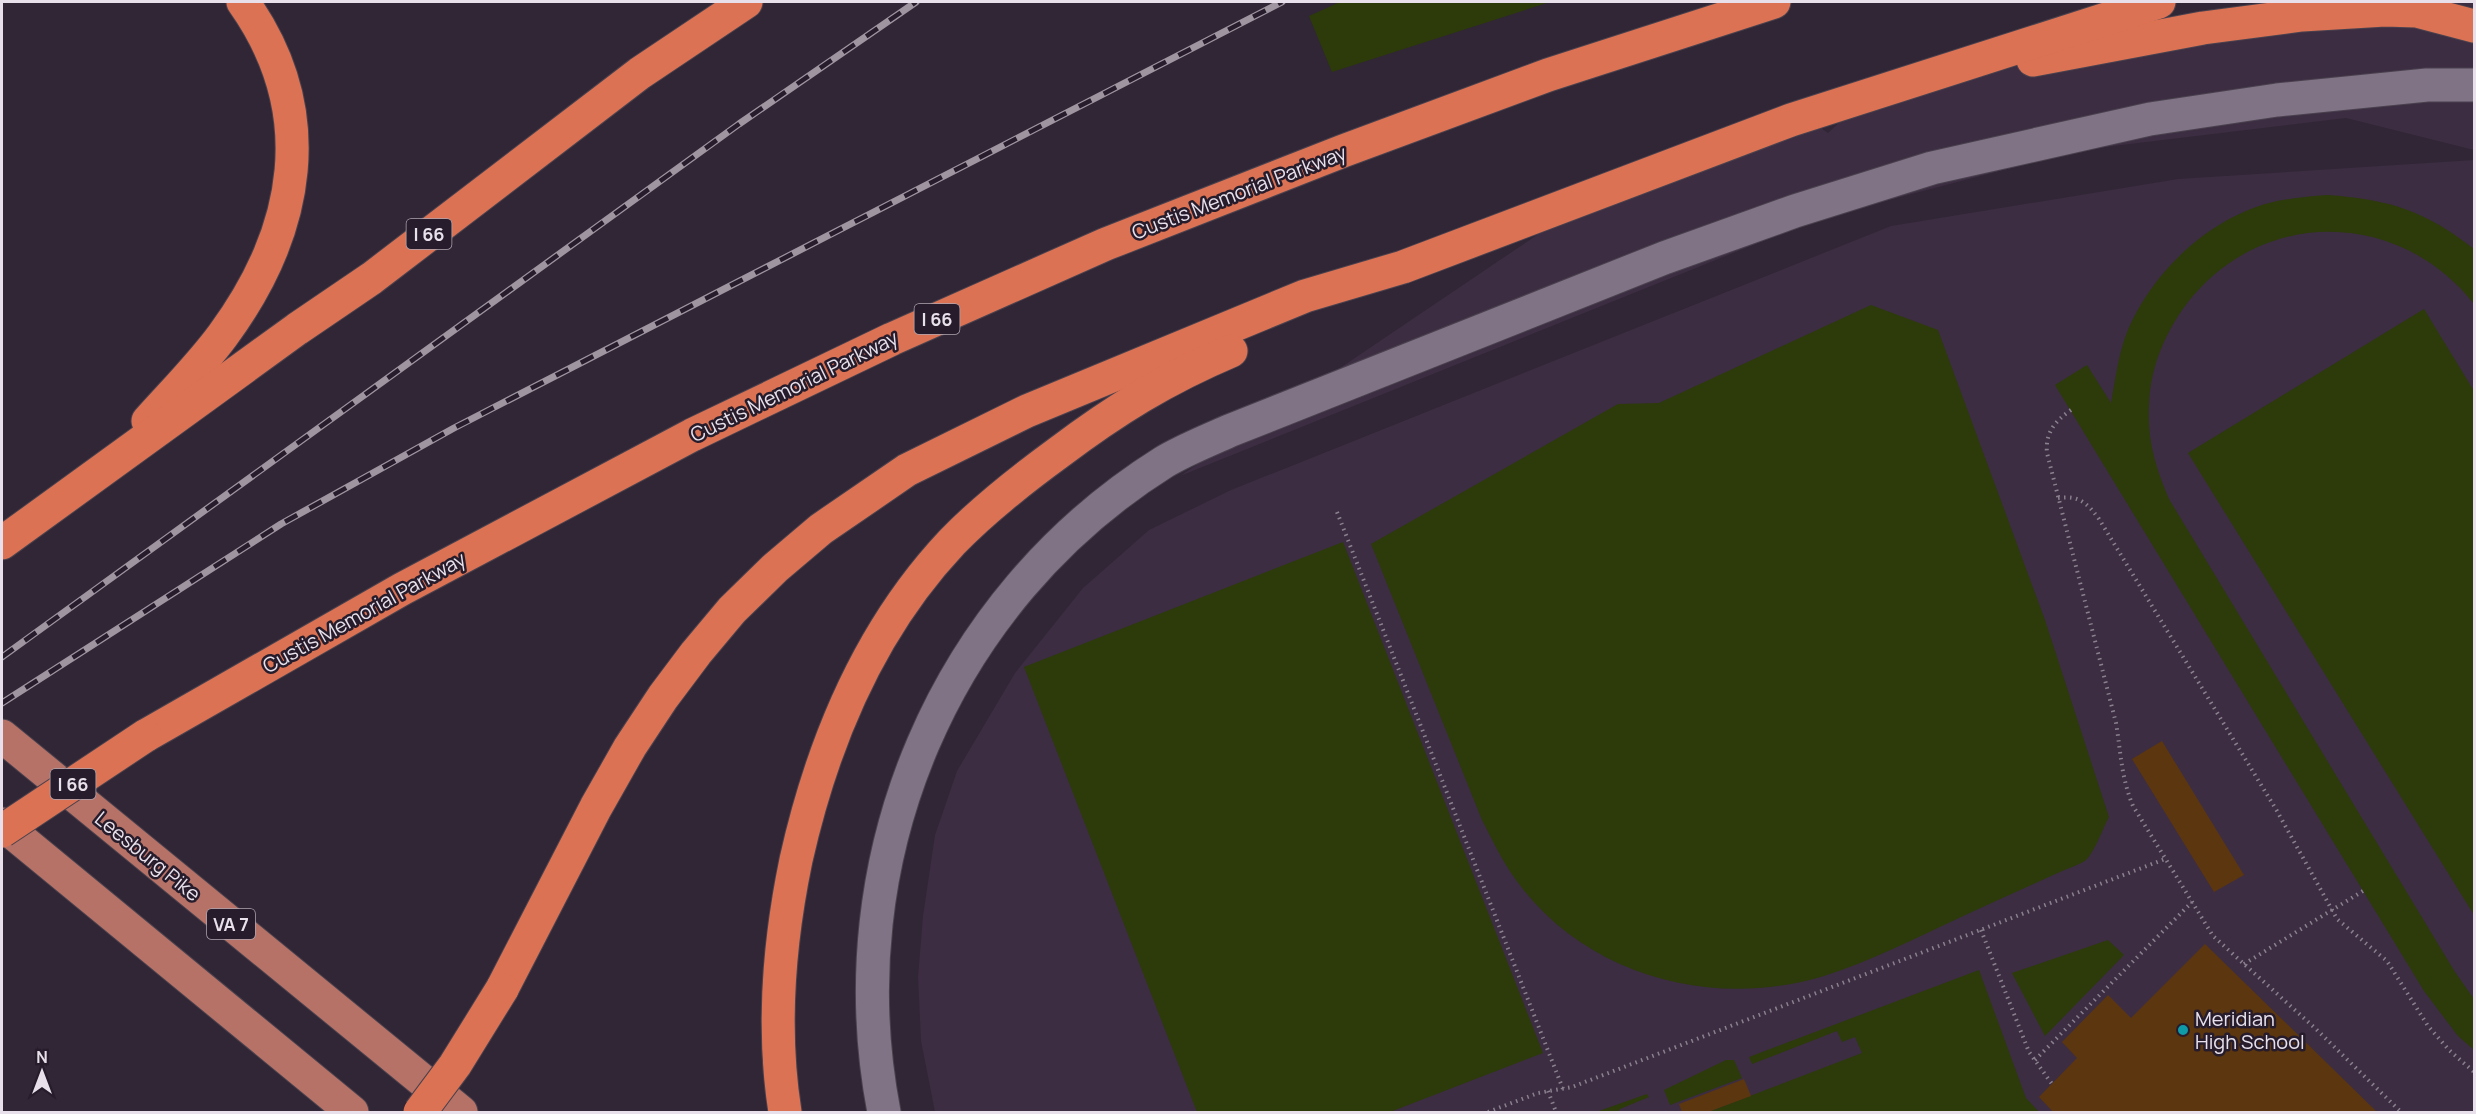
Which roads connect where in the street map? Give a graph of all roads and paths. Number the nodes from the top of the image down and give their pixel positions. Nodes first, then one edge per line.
1 (243, 2) edge
2 (746, 2) edge
3 (1774, 2) edge
4 (2159, 2) edge
5 (2475, 26) edge
6 (2475, 85) edge
7 (1886, 88) junction
8 (1403, 267) junction
9 (2071, 410) dead end
10 (110, 465) junction
11 (2058, 498) junction
12 (1337, 512) dead end
13 (2, 543) edge
14 (2, 736) edge
15 (2, 824) edge
16 (2, 831) edge
17 (2165, 858) junction
18 (2363, 891) dead end
19 (2192, 902) junction
20 (2332, 910) junction
21 (1982, 930) junction
22 (2244, 964) junction
23 (2035, 1060) junction
24 (2475, 1072) edge
25 (2052, 1084) dead end
26 (1563, 1089) junction
27 (1548, 1091) junction
28 (352, 1113) edge
29 (420, 1113) edge
30 (461, 1113) edge
31 (785, 1113) edge
32 (884, 1113) edge
33 (1488, 1113) edge
34 (1556, 1113) edge
35 (2401, 1113) edge

1 - 10 highway
2 - 10 highway, I 66
3 - 16 highway, Custis Memorial Parkway / I 66, bridge
4 - 7 highway
5 - 7 highway
6 - 32 street
7 - 8 highway
8 - 29 highway, bridge
8 - 31 highway
9 - 11 path
10 - 13 highway, I 66
11 - 17 path
11 - 20 path
12 - 26 path
14 - 30 main road, Leesburg Pike / VA 7
15 - 28 main road
17 - 19 path
17 - 21 path
18 - 20 path
19 - 22 path
19 - 23 path
20 - 22 path
20 - 24 path
21 - 23 path
21 - 26 path
22 - 35 path
23 - 25 path
26 - 27 path
27 - 33 path
27 - 34 path

